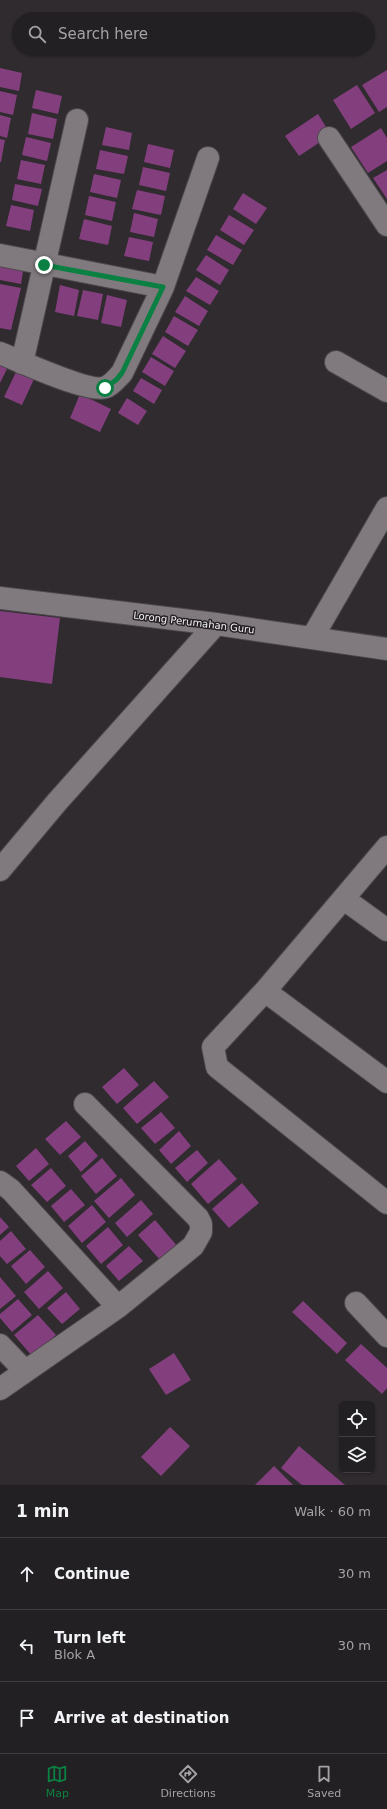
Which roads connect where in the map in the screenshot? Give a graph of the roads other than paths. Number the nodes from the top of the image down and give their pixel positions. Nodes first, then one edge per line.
1 (77, 120) dead end
2 (330, 138) dead end
3 (208, 158) dead end
4 (387, 226) edge
5 (0, 255) edge
6 (44, 265) junction
7 (163, 287) junction
8 (0, 353) edge
9 (336, 362) dead end
10 (22, 363) junction
11 (387, 391) edge
12 (387, 508) edge
13 (0, 598) edge
14 (216, 624) junction
15 (312, 638) junction
16 (387, 649) edge
17 (387, 847) edge
18 (0, 870) edge
19 (344, 899) junction
20 (387, 930) edge
21 (265, 991) junction
22 (387, 1082) edge
23 (85, 1104) dead end
24 (0, 1182) edge
25 (387, 1203) edge
26 (356, 1303) dead end
27 (118, 1307) junction
28 (387, 1336) edge
29 (0, 1345) edge
30 (25, 1372) junction
31 (0, 1389) edge

1 - 6 street
2 - 4 street
3 - 7 street
5 - 6 street
6 - 7 street
6 - 10 street
7 - 10 street
8 - 10 street
9 - 11 street
12 - 15 street
13 - 14 street, Lorong Perumahan Guru
14 - 15 street, Lorong Perumahan Guru
14 - 18 street
15 - 16 street, Lorong Perumahan Guru
17 - 19 street
19 - 20 street
19 - 21 street
21 - 22 street
21 - 25 street
23 - 27 street
24 - 27 street
26 - 28 street
27 - 30 street
29 - 30 street
30 - 31 street

